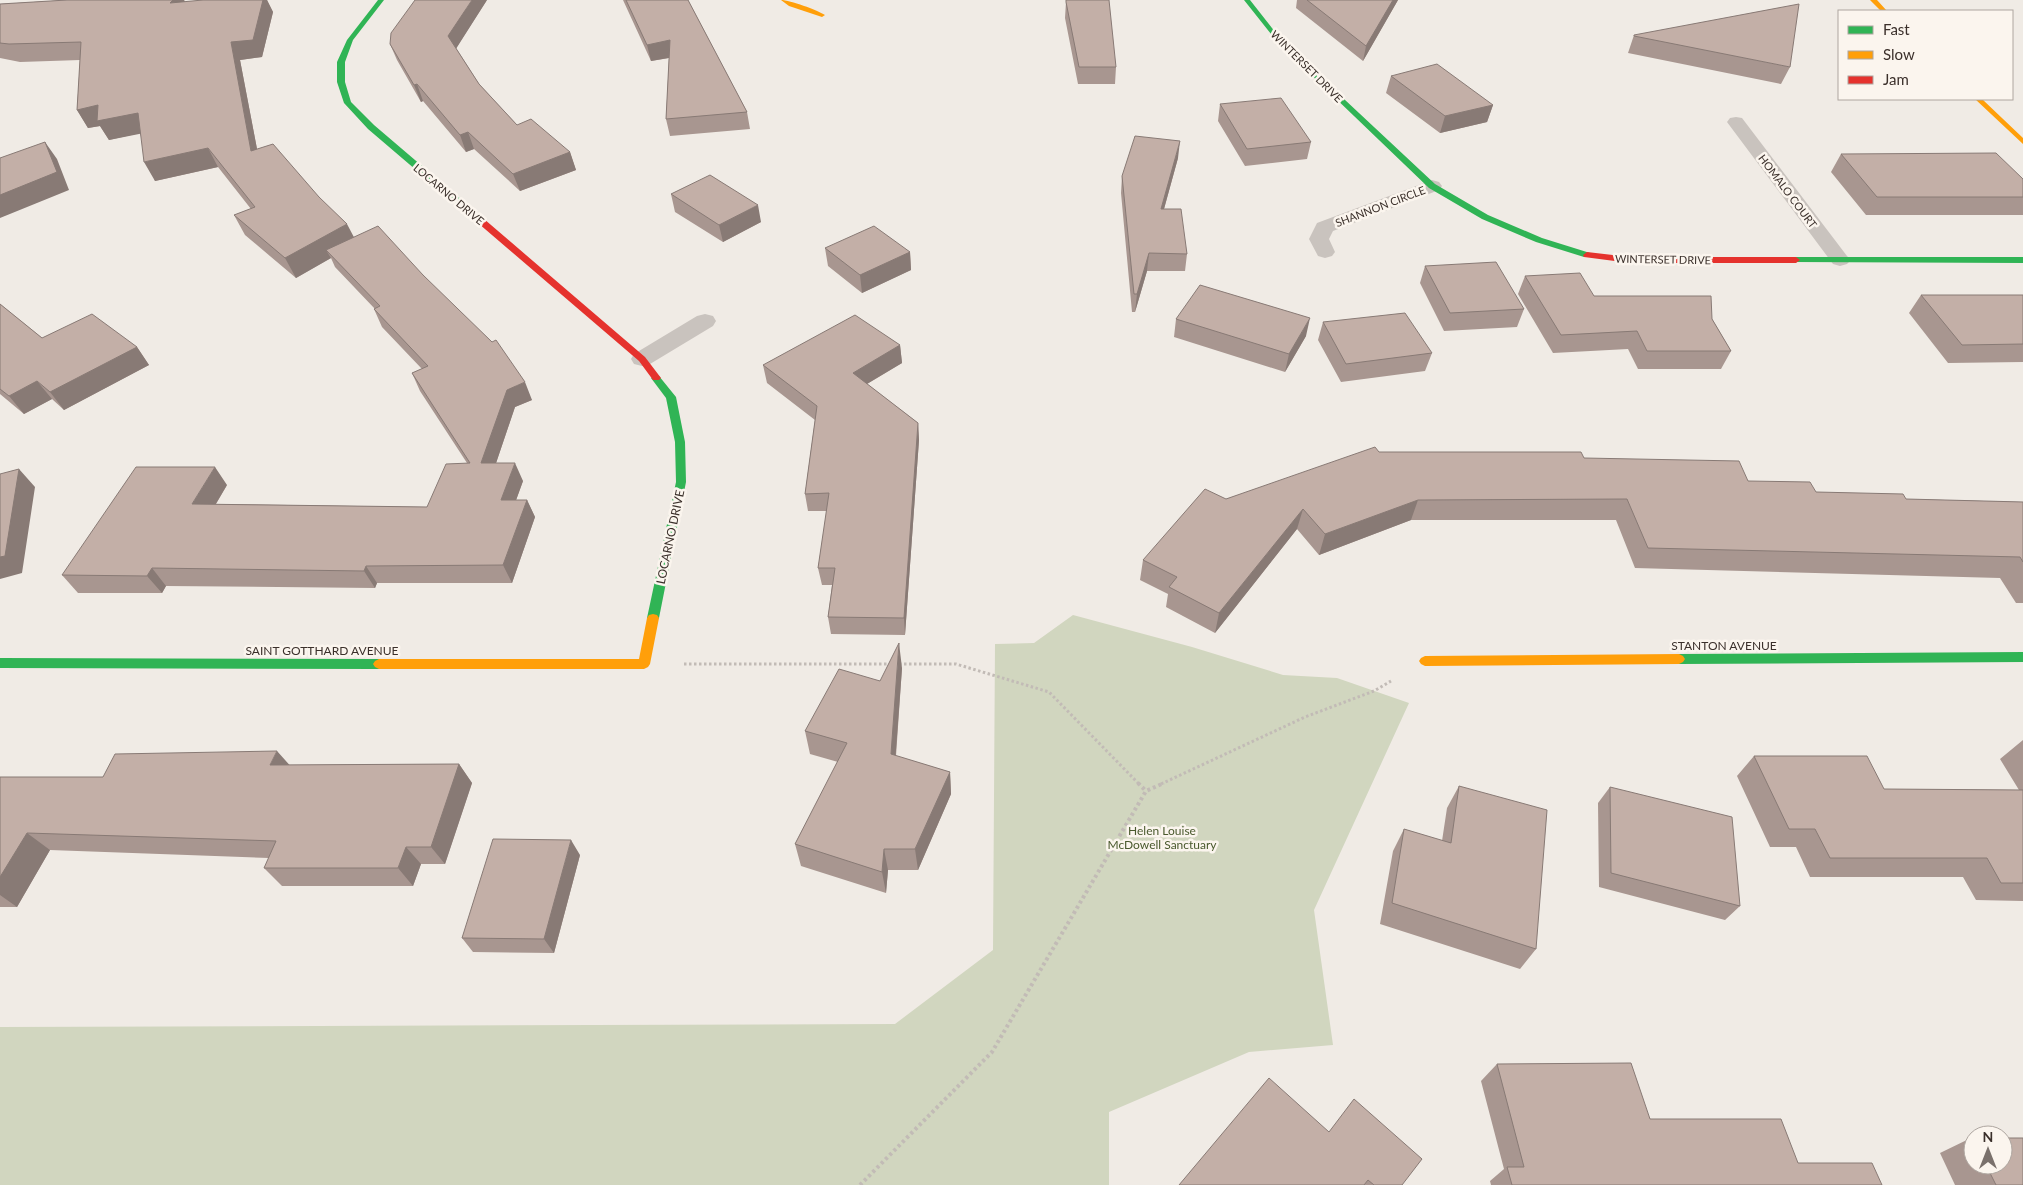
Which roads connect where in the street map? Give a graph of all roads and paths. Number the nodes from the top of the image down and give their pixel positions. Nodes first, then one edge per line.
1 (381, 0) edge
2 (784, 0) edge
3 (1247, 0) edge
4 (1872, 0) edge
5 (1883, 10) edge
6 (822, 16) dead end
7 (1979, 100) edge
8 (1736, 122) dead end
9 (2023, 142) edge
10 (1432, 186) junction
11 (1325, 252) dead end
12 (1840, 260) junction
13 (2023, 260) edge
14 (705, 321) dead end
15 (642, 359) junction
16 (2023, 657) edge
17 (1425, 661) joint
18 (0, 663) edge
19 (644, 664) junction
20 (1146, 791) junction
21 (860, 1185) edge

1 - 15 street, LOCARNO DRIVE
2 - 6 street
3 - 10 street, WINTERSET DRIVE
4 - 5 street
7 - 9 street
8 - 12 street, HOMALO COURT
10 - 11 street, SHANNON CIRCLE
10 - 12 street, WINTERSET DRIVE
12 - 13 street, WINTERSET DRIVE
14 - 15 street
15 - 19 street, LOCARNO DRIVE
16 - 17 street, STANTON AVENUE
17 - 20 path
18 - 19 street, SAINT GOTTHARD AVENUE
19 - 20 path
20 - 21 path

